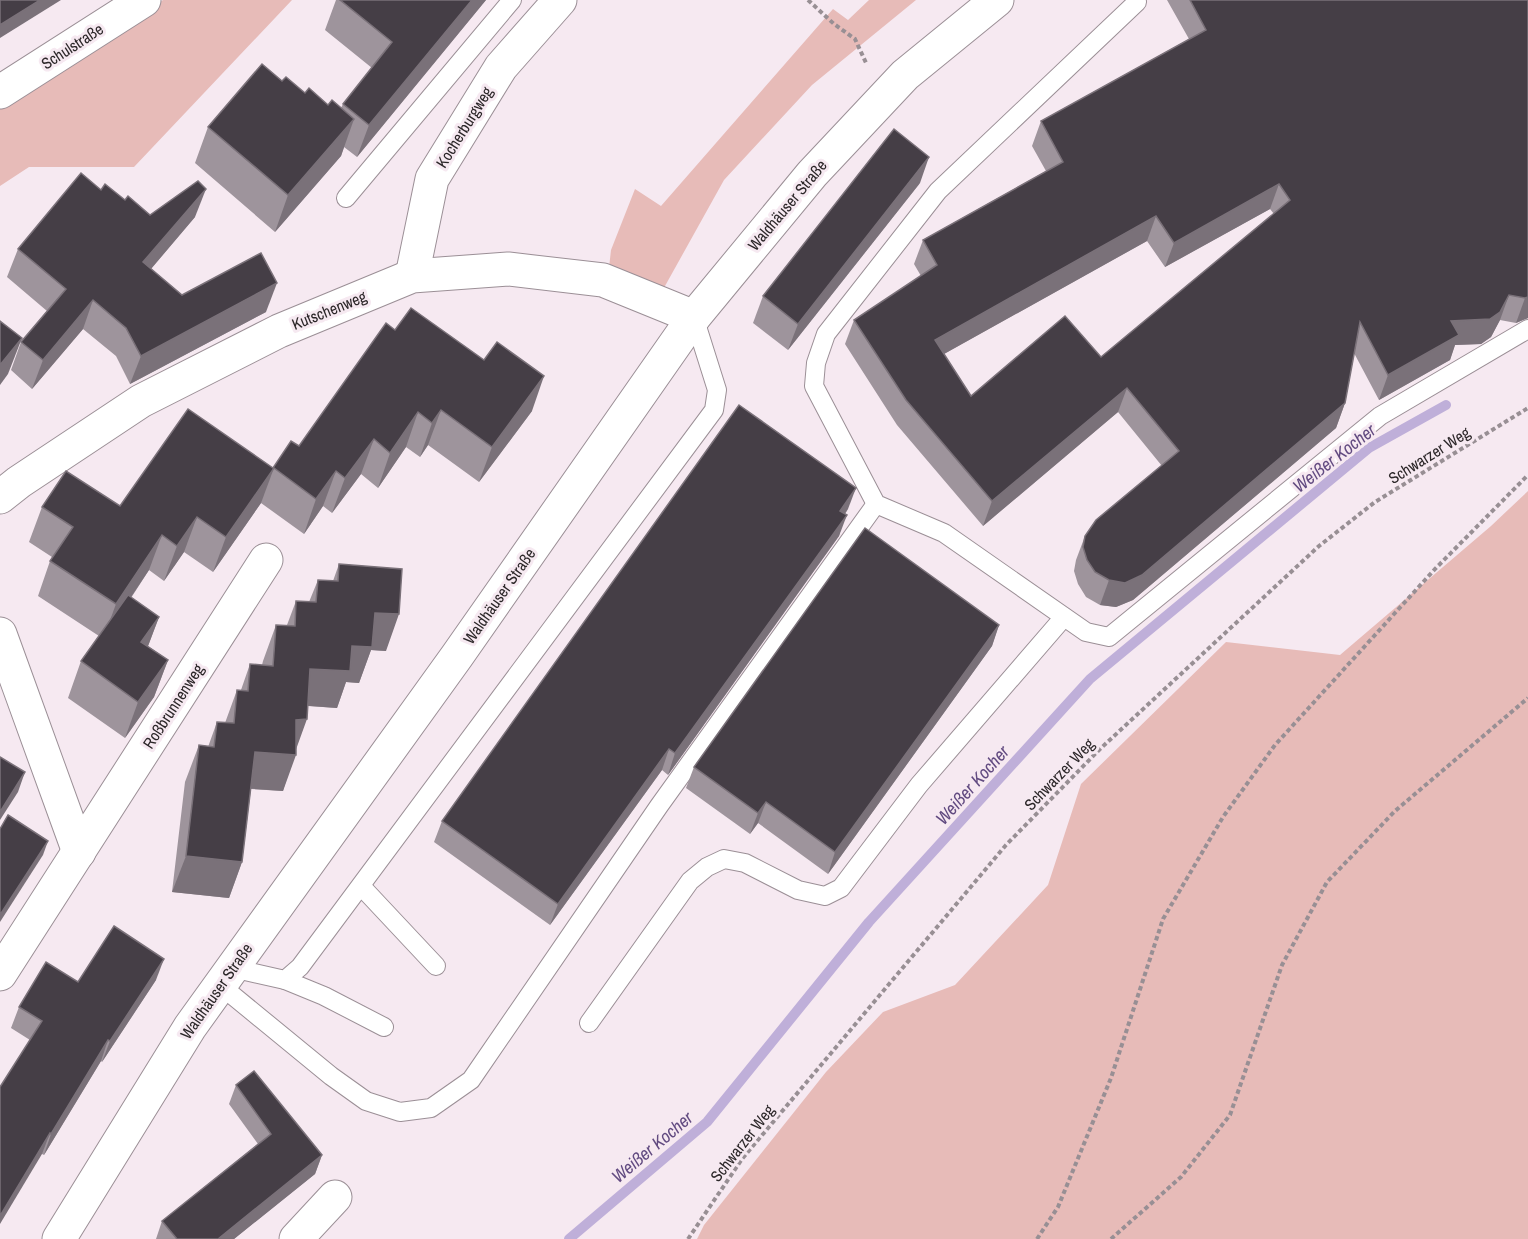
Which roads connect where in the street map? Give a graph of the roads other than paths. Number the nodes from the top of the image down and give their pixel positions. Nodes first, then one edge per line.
1 (144, 0) edge
2 (512, 0) edge
3 (560, 0) edge
4 (997, 0) edge
5 (1137, 2) dead end
6 (0, 92) edge
7 (346, 198) dead end
8 (411, 276) junction
9 (694, 317) junction
10 (1528, 329) edge
11 (0, 498) edge
12 (876, 504) junction
13 (266, 560) dead end
14 (1064, 617) junction
15 (0, 634) edge
16 (79, 852) junction
17 (361, 886) junction
18 (436, 966) dead end
19 (0, 974) edge
20 (226, 977) junction
21 (285, 980) junction
22 (589, 1023) dead end
23 (384, 1028) dead end
24 (335, 1197) dead end
25 (59, 1239) edge
26 (296, 1239) edge

1 - 6 street, Schulstraße
2 - 7 lane
3 - 8 street, Kocherburgweg
4 - 9 street, Waldhäuser Straße
5 - 12 lane
8 - 9 street, Kutschenweg
8 - 11 street, Kutschenweg
9 - 17 lane
9 - 20 street, Waldhäuser Straße
10 - 14 lane
12 - 14 lane
12 - 20 lane
13 - 16 street, Roßbrunnenweg
14 - 22 lane
15 - 16 street
16 - 19 street, Roßbrunnenweg
17 - 18 lane
17 - 21 lane
20 - 21 lane
20 - 25 street, Waldhäuser Straße
21 - 23 lane
24 - 26 street

